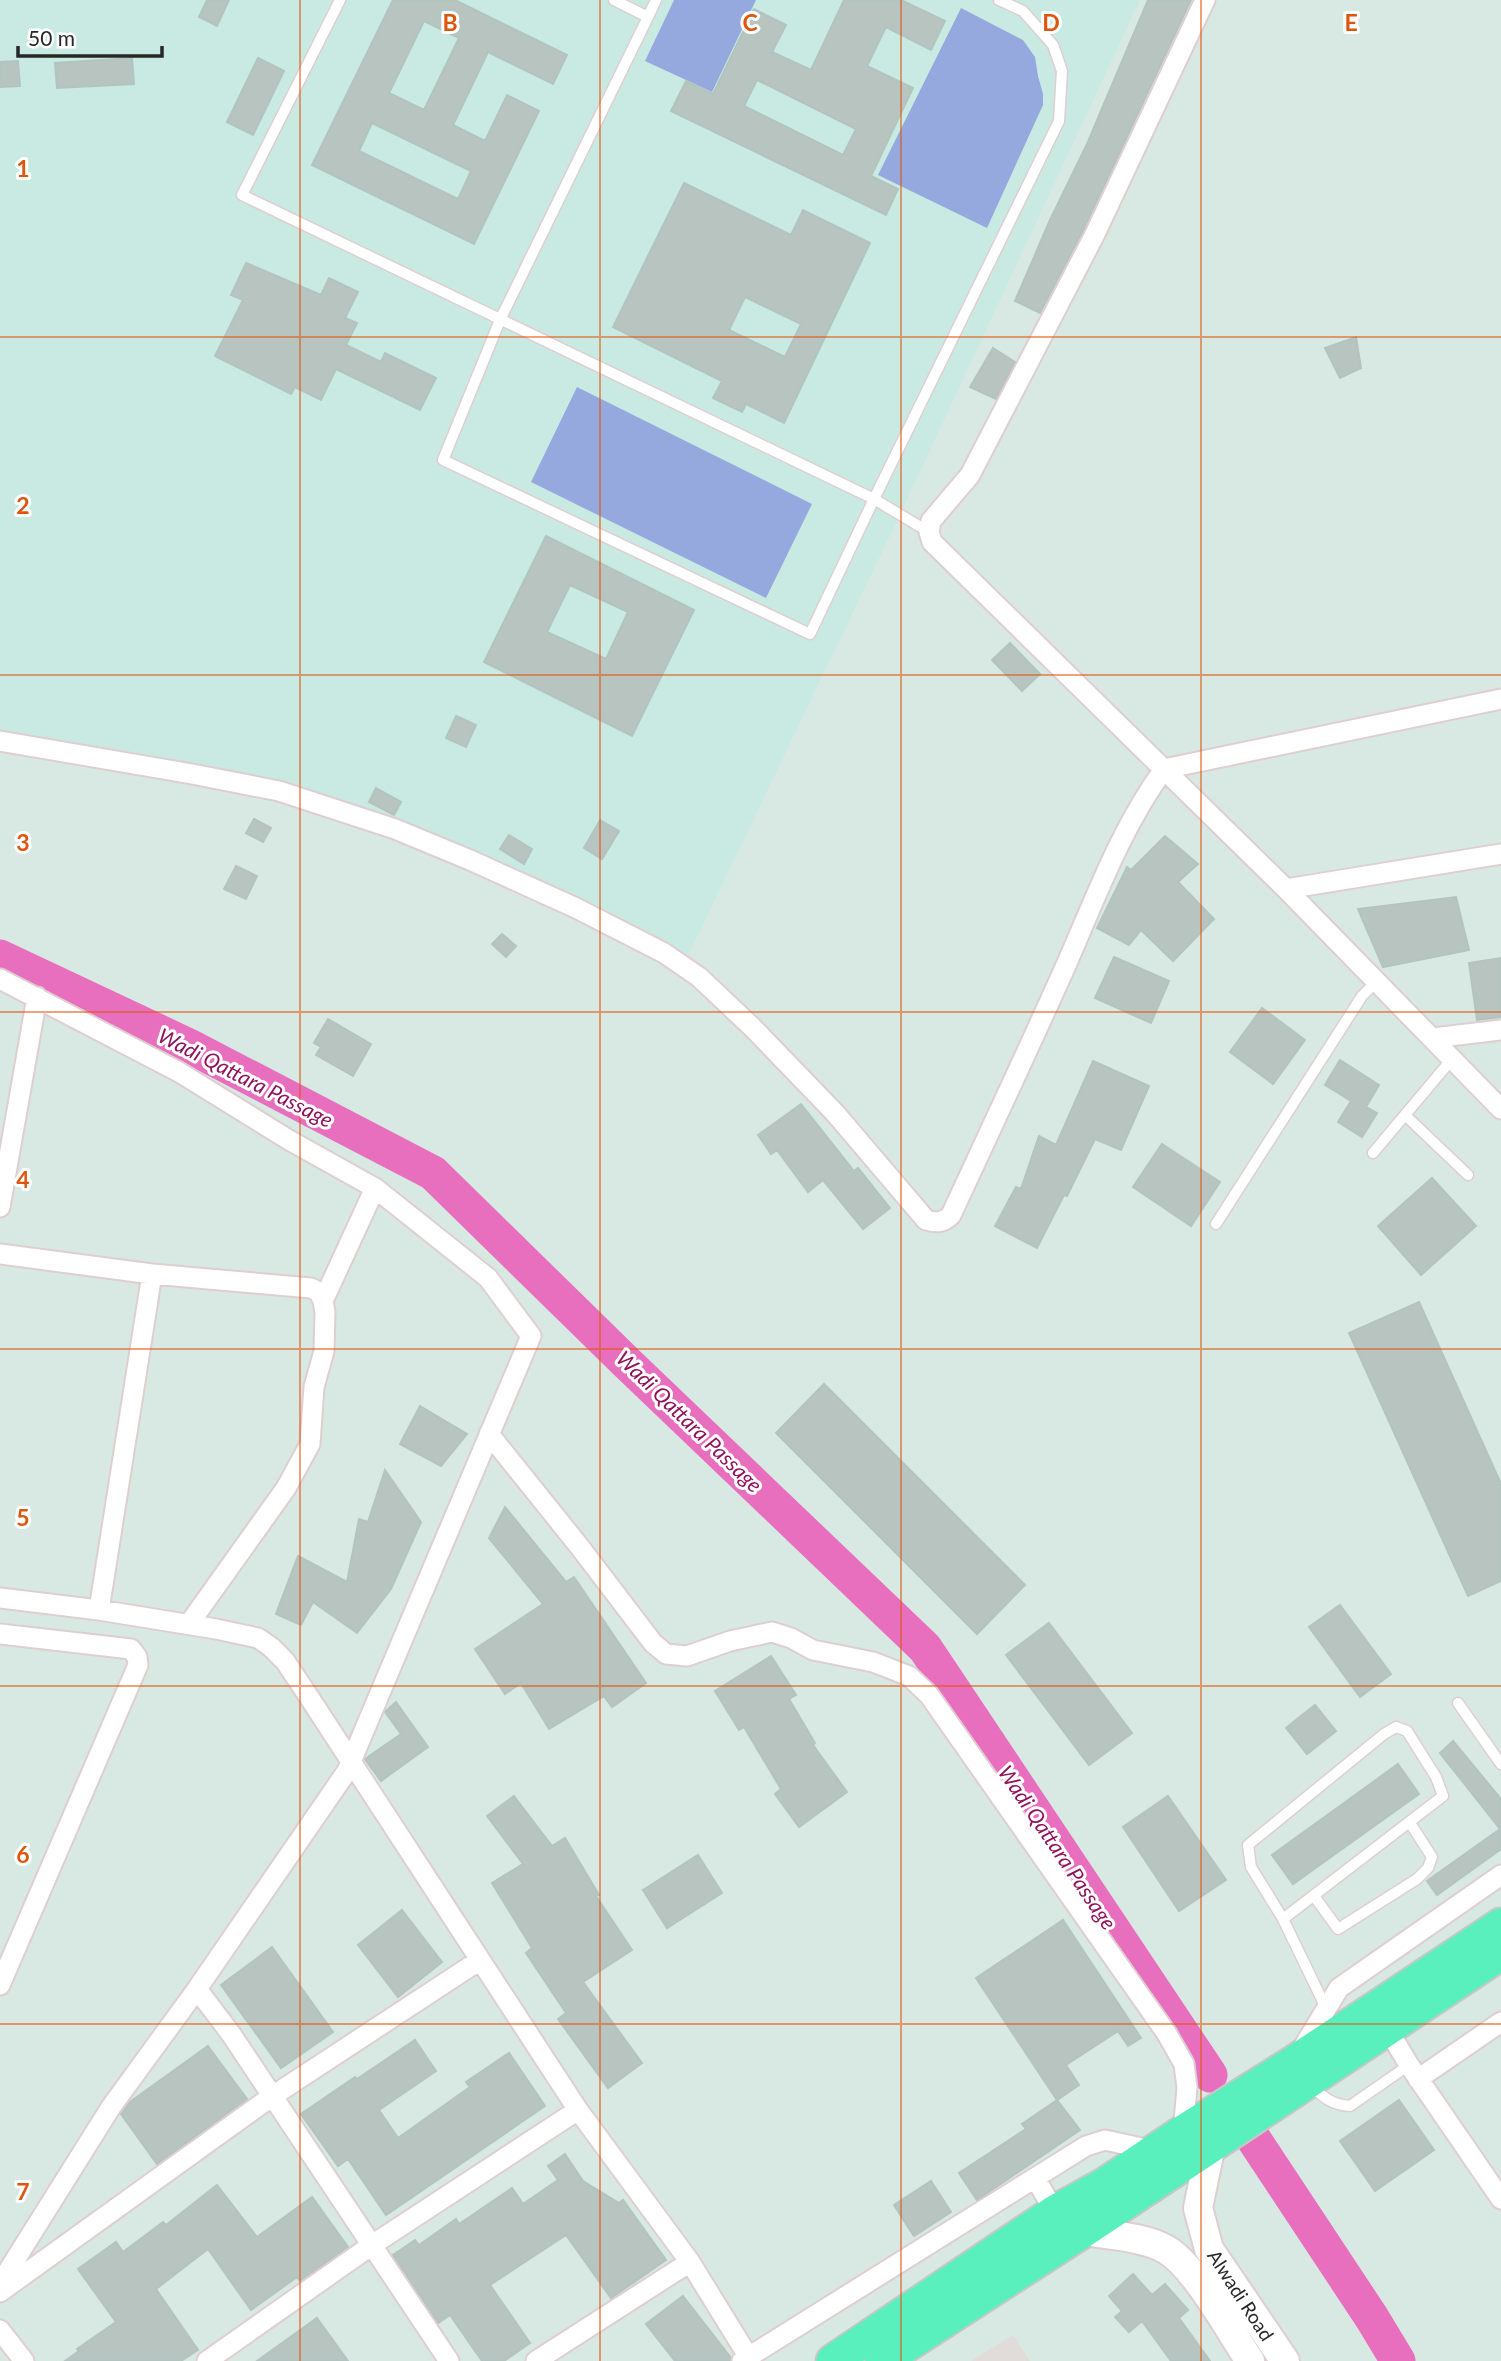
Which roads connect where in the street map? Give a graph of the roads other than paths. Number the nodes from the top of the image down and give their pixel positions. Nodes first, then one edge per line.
1 (340, 0) edge
2 (614, 0) edge
3 (656, 0) edge
4 (999, 0) edge
5 (1205, 0) edge
6 (648, 17) junction
7 (500, 320) junction
8 (874, 499) junction
9 (929, 532) junction
10 (1501, 699) edge
11 (0, 741) edge
12 (1164, 769) junction
13 (1501, 854) edge
14 (1286, 889) junction
15 (0, 979) edge
16 (1376, 982) junction
17 (37, 997) junction
18 (1501, 1030) edge
19 (1433, 1038) junction
20 (1452, 1059) junction
21 (1501, 1109) edge
22 (1405, 1115) junction
23 (1373, 1153) dead end
24 (1468, 1175) dead end
25 (374, 1188) junction
26 (0, 1207) edge
27 (1216, 1224) dead end
28 (0, 1254) edge
29 (152, 1274) junction
30 (323, 1301) junction
31 (489, 1434) junction
32 (0, 1598) edge
33 (99, 1610) junction
34 (189, 1624) junction
35 (0, 1634) edge
36 (1458, 1703) dead end
37 (351, 1760) junction
38 (1501, 1764) edge
39 (1410, 1823) junction
40 (1501, 1875) edge
41 (1314, 1896) junction
42 (1283, 1919) junction
43 (1501, 1925) edge
44 (1501, 1953) edge
45 (481, 1960) junction
46 (0, 1985) edge
47 (197, 1989) junction
48 (1325, 2008) junction
49 (1501, 2022) edge
50 (1387, 2028) junction
51 (1299, 2072) junction
52 (1413, 2072) junction
53 (271, 2097) junction
54 (578, 2110) junction
55 (1197, 2138) junction
56 (1155, 2151) junction
57 (1035, 2178) junction
58 (1501, 2199) edge
59 (1055, 2212) junction
60 (1083, 2231) junction
61 (372, 2245) junction
62 (1209, 2249) junction
63 (690, 2262) junction
64 (1186, 2265) junction
65 (0, 2284) edge
66 (0, 2292) edge
67 (0, 2330) edge
68 (747, 2360) edge
69 (24, 2361) edge
70 (207, 2361) edge
71 (449, 2361) edge
72 (536, 2361) edge
73 (833, 2361) edge
74 (882, 2361) edge
75 (1250, 2361) edge
76 (1285, 2361) edge

1 - 7 lane
2 - 6 lane
3 - 6 lane
4 - 8 lane
5 - 9 street
6 - 7 lane
7 - 8 lane
7 - 8 lane
8 - 9 lane
9 - 12 street
10 - 12 street
11 - 12 street
12 - 14 street
13 - 14 street
14 - 16 street
15 - 17 street
16 - 19 street
16 - 27 lane
17 - 25 street
17 - 26 street
18 - 19 street
19 - 20 street
20 - 21 street
20 - 22 lane
22 - 23 lane
22 - 24 lane
25 - 30 street
25 - 31 street
28 - 29 street
29 - 30 street
29 - 33 street
30 - 34 street
31 - 37 street
31 - 55 street
32 - 33 street
33 - 34 street
34 - 37 street
35 - 46 street
36 - 38 lane
37 - 45 street
37 - 47 street
39 - 41 lane
39 - 41 lane
39 - 42 lane
40 - 48 street
41 - 42 lane
42 - 48 lane
43 - 51 highway
44 - 50 highway
45 - 53 street
45 - 54 street
47 - 53 street
47 - 65 street
48 - 51 street
49 - 52 street
50 - 51 highway
50 - 52 street
51 - 52 lane
51 - 55 highway
52 - 58 street
53 - 61 street
53 - 66 street
54 - 61 street
54 - 63 street
55 - 56 highway
55 - 60 highway
55 - 62 main road, Alwadi Road
56 - 57 street
56 - 59 highway
57 - 59 street
57 - 68 street
59 - 73 highway
60 - 64 main road, Alwadi Road
60 - 74 highway
61 - 70 street
61 - 71 street
62 - 64 main road
62 - 76 main road, Alwadi Road
63 - 68 street
63 - 72 street
64 - 75 main road, Alwadi Road
67 - 69 street

